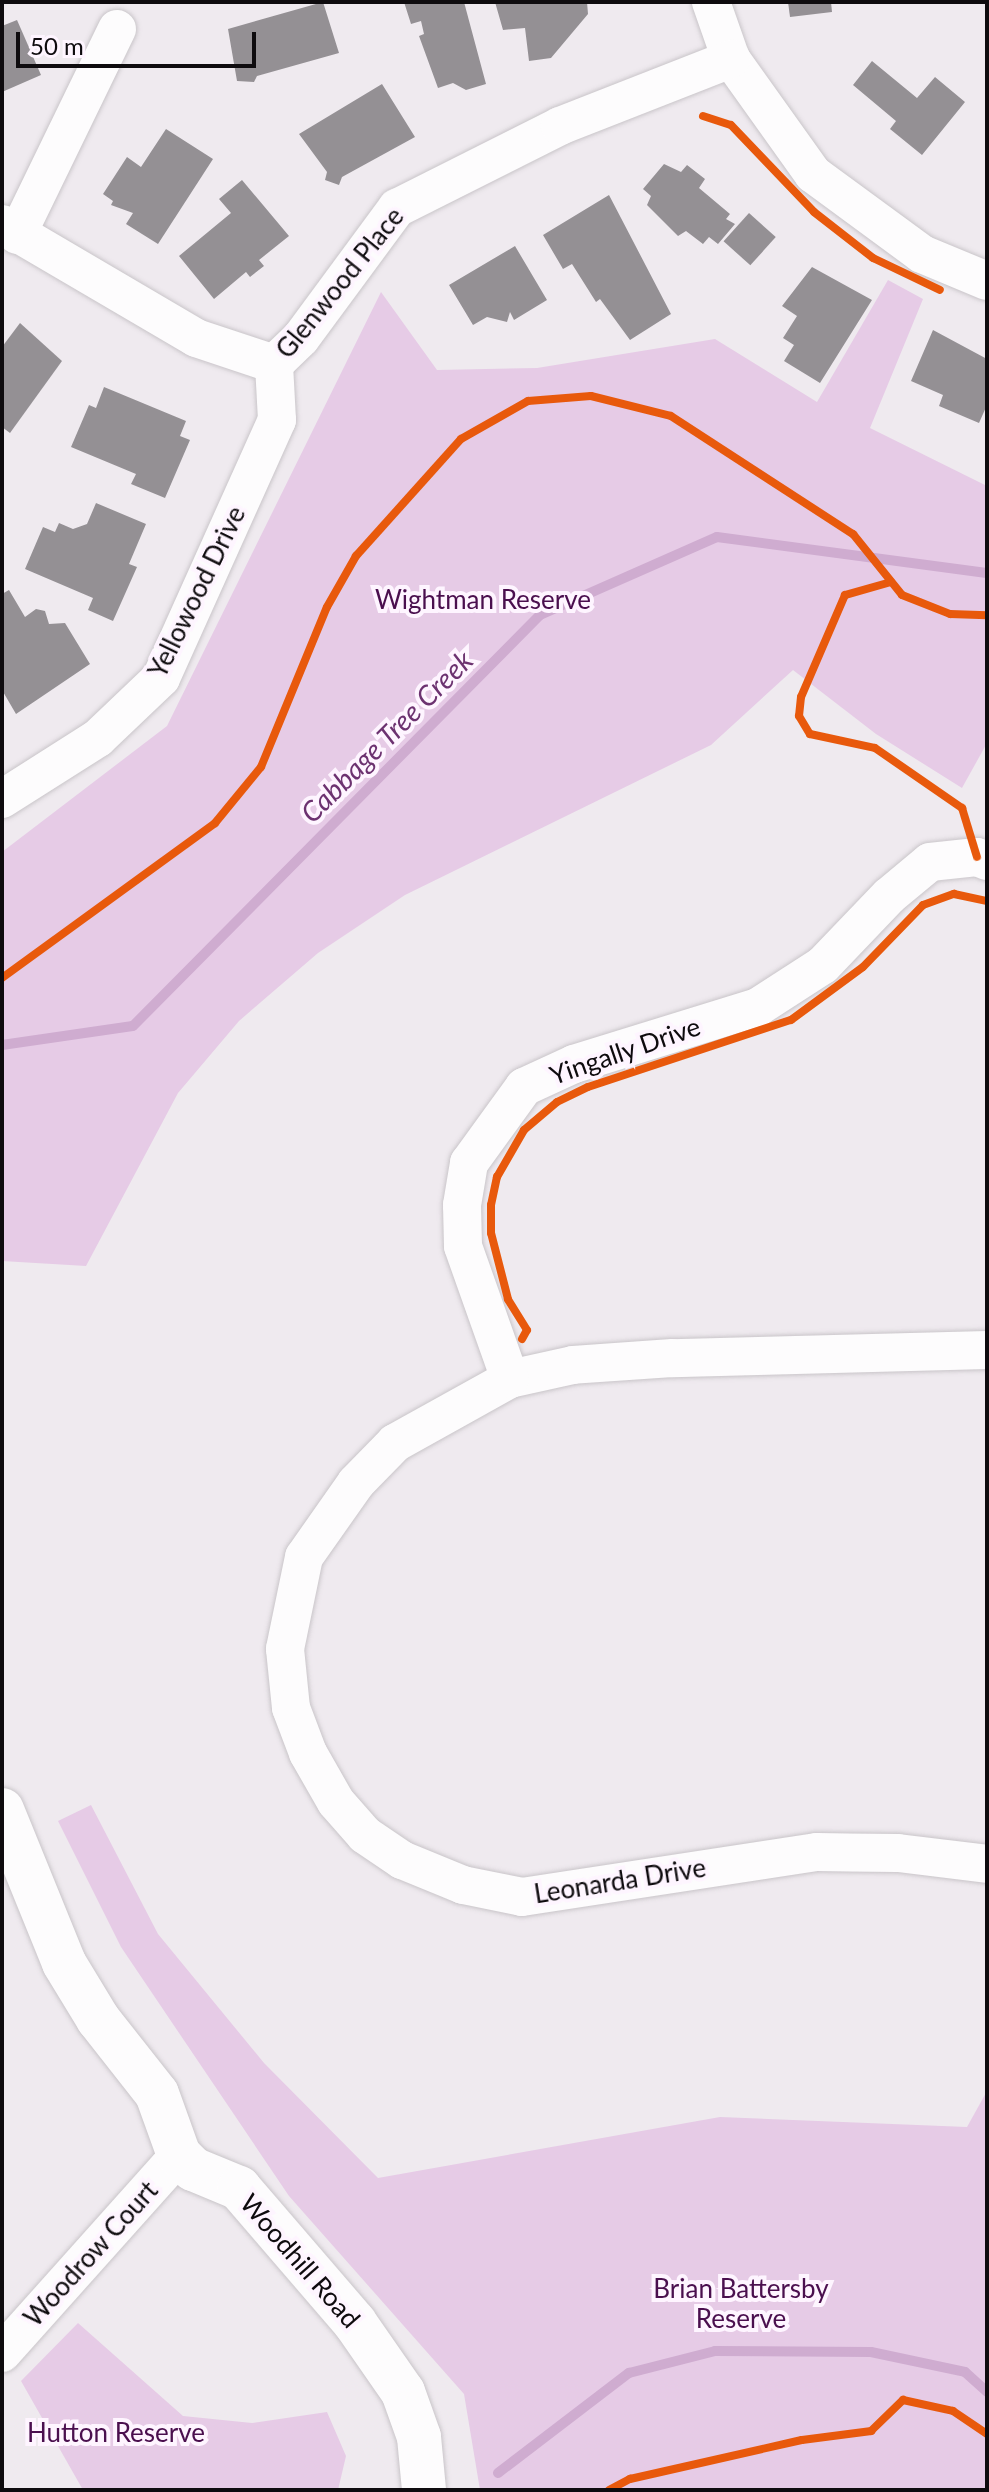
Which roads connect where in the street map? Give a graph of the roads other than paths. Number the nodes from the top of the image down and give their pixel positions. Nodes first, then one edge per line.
1 (711, 2) edge
2 (117, 29) dead end
3 (731, 59) junction
4 (10, 230) edge
5 (987, 281) edge
6 (274, 364) junction
7 (2, 799) edge
8 (987, 861) edge
9 (987, 1350) edge
10 (510, 1379) junction
11 (2, 1810) edge
12 (987, 1864) edge
13 (179, 2155) junction
14 (2, 2353) edge
15 (424, 2490) edge

1 - 3 street
2 - 4 street
3 - 5 street
3 - 6 street, Glenwood Place
4 - 6 street, Glenwood Place
6 - 7 street, Yellowood Drive
8 - 10 street, Yingally Drive
9 - 10 street, Leonarda Drive
10 - 12 street, Leonarda Drive
11 - 13 street
13 - 14 street, Woodrow Court
13 - 15 street, Woodhill Road

